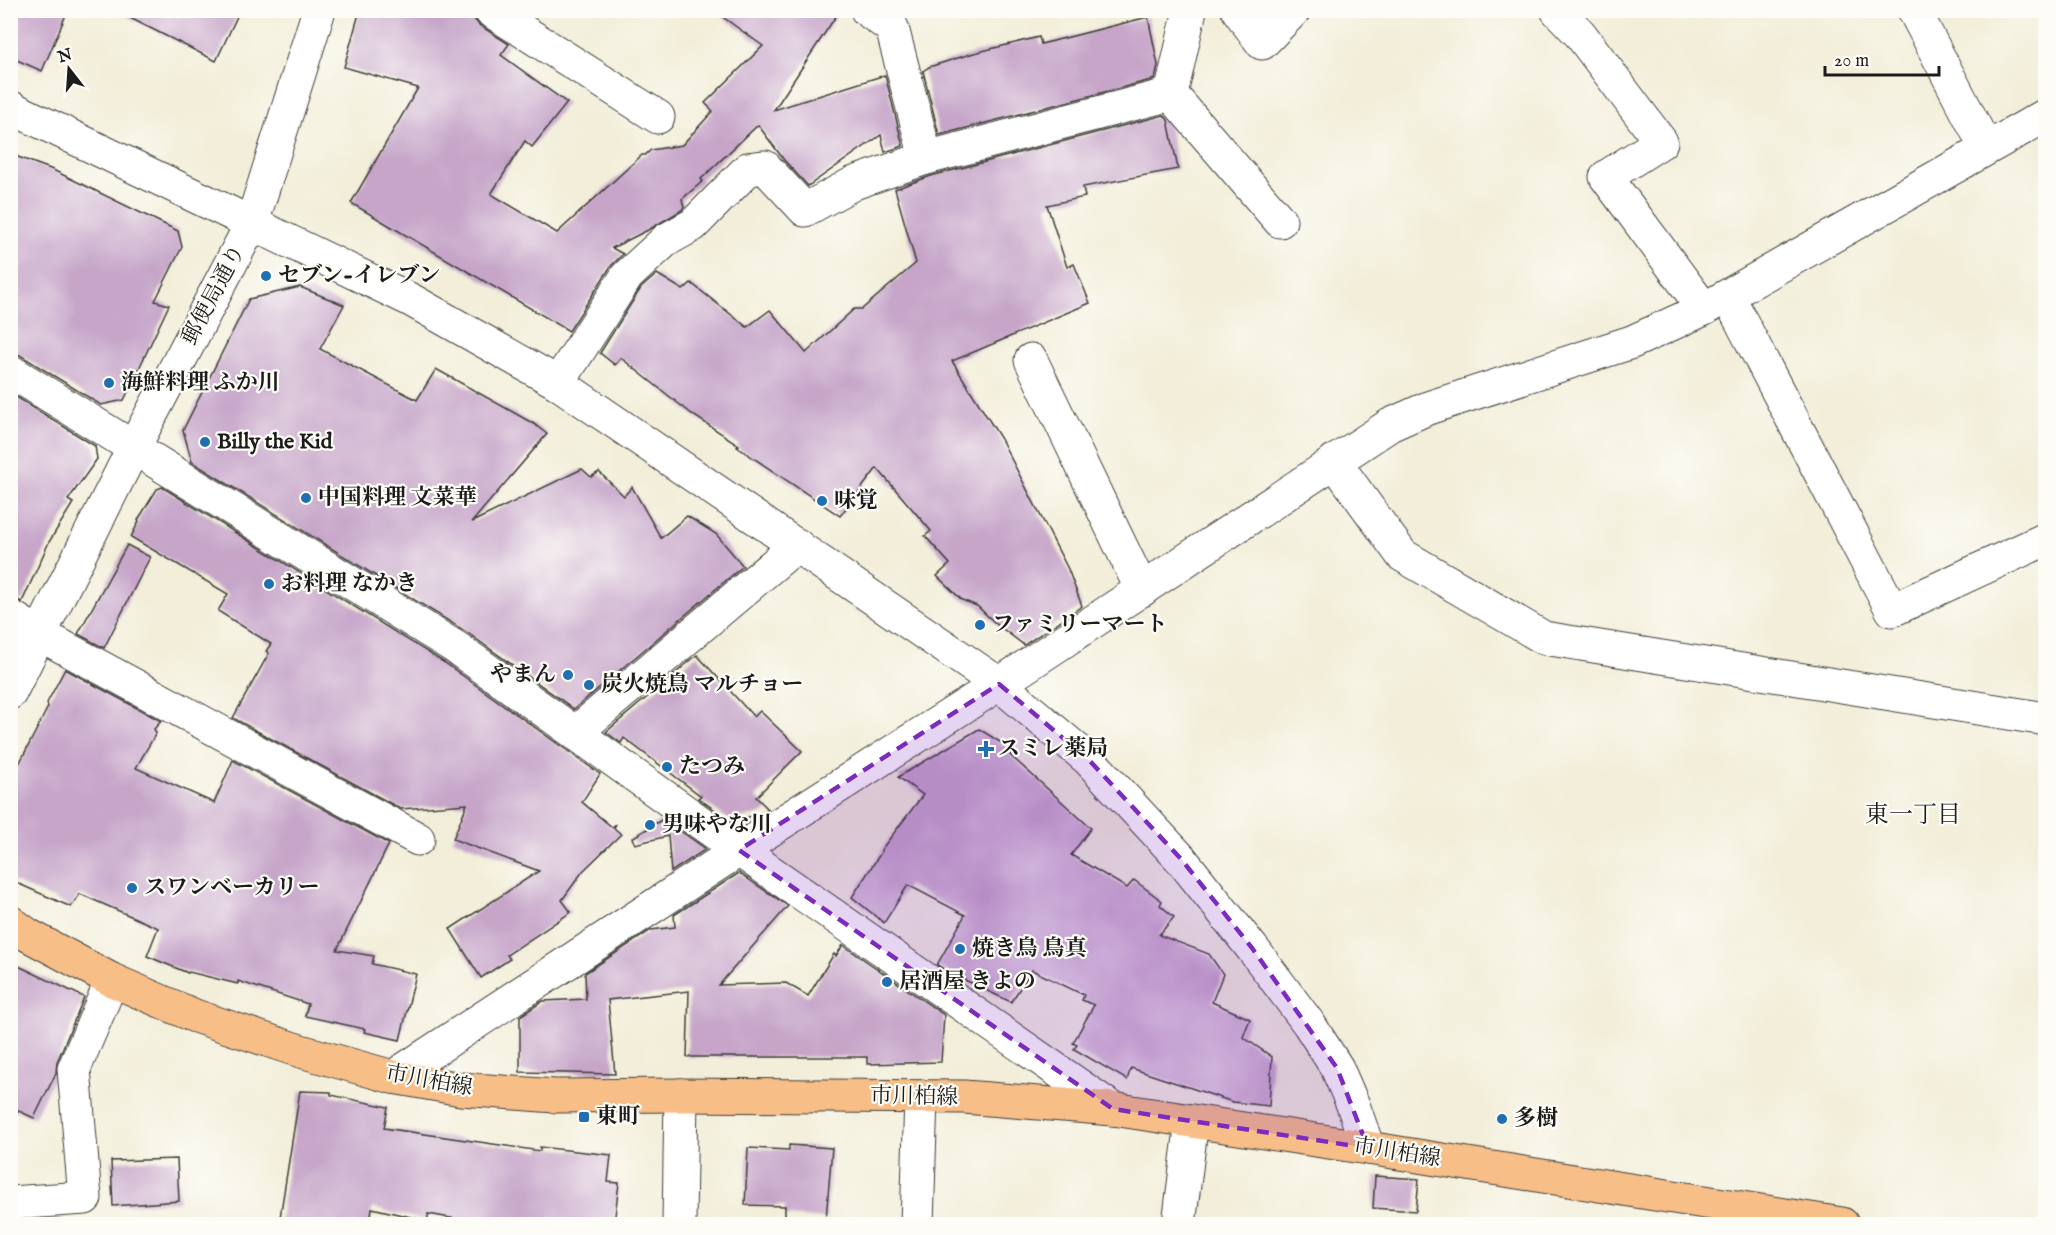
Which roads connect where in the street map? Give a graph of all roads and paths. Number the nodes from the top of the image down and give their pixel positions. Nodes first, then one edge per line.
1 (318, 10) edge
2 (490, 10) edge
3 (1190, 10) edge
4 (1238, 10) edge
5 (1294, 10) edge
6 (1557, 10) edge
7 (1914, 10) edge
8 (888, 16) edge
9 (1171, 94) junction
10 (10, 107) edge
11 (2046, 115) edge
12 (658, 117) dead end
13 (1986, 148) junction
14 (926, 158) junction
15 (1280, 220) dead end
16 (252, 223) junction
17 (1716, 303) junction
18 (1031, 360) dead end
19 (10, 370) edge
20 (558, 383) junction
21 (134, 447) junction
22 (1334, 461) junction
23 (2046, 538) edge
24 (797, 545) junction
25 (1142, 590) junction
26 (10, 616) edge
27 (41, 635) junction
28 (999, 684) junction
29 (10, 693) edge
30 (2046, 719) edge
31 (575, 733) junction
32 (418, 839) dead end
33 (739, 850) junction
34 (10, 922) edge
35 (112, 980) junction
36 (393, 1077) junction
37 (681, 1095) junction
38 (921, 1097) junction
39 (1113, 1109) junction
40 (1192, 1121) junction
41 (1368, 1148) junction
42 (10, 1203) edge
43 (679, 1224) edge
44 (917, 1224) edge
45 (1179, 1224) edge
46 (1842, 1224) edge

1 - 16 street, 郵便局通り
2 - 12 street
3 - 9 street
4 - 5 street
6 - 17 street
7 - 13 street
8 - 14 street
9 - 14 street
9 - 15 street
10 - 16 street
11 - 13 street
13 - 17 street
14 - 20 street
16 - 20 street
16 - 21 street, 郵便局通り
17 - 22 street
17 - 23 street
18 - 25 street
19 - 21 street
20 - 24 street
21 - 27 street, 郵便局通り
21 - 31 street
22 - 25 street
22 - 30 street
24 - 28 street
24 - 31 street
25 - 28 street
26 - 27 street
27 - 29 street, 郵便局通り
27 - 32 street
28 - 33 street
28 - 41 street
31 - 33 street
33 - 36 street
33 - 39 street
34 - 35 main road, 市川柏線
35 - 36 main road, 市川柏線
35 - 42 street
36 - 37 main road, 市川柏線
37 - 38 main road, 市川柏線
37 - 43 street
38 - 39 main road, 市川柏線
38 - 44 street
39 - 40 main road, 市川柏線
40 - 41 main road, 市川柏線
40 - 45 street
41 - 46 main road, 市川柏線

